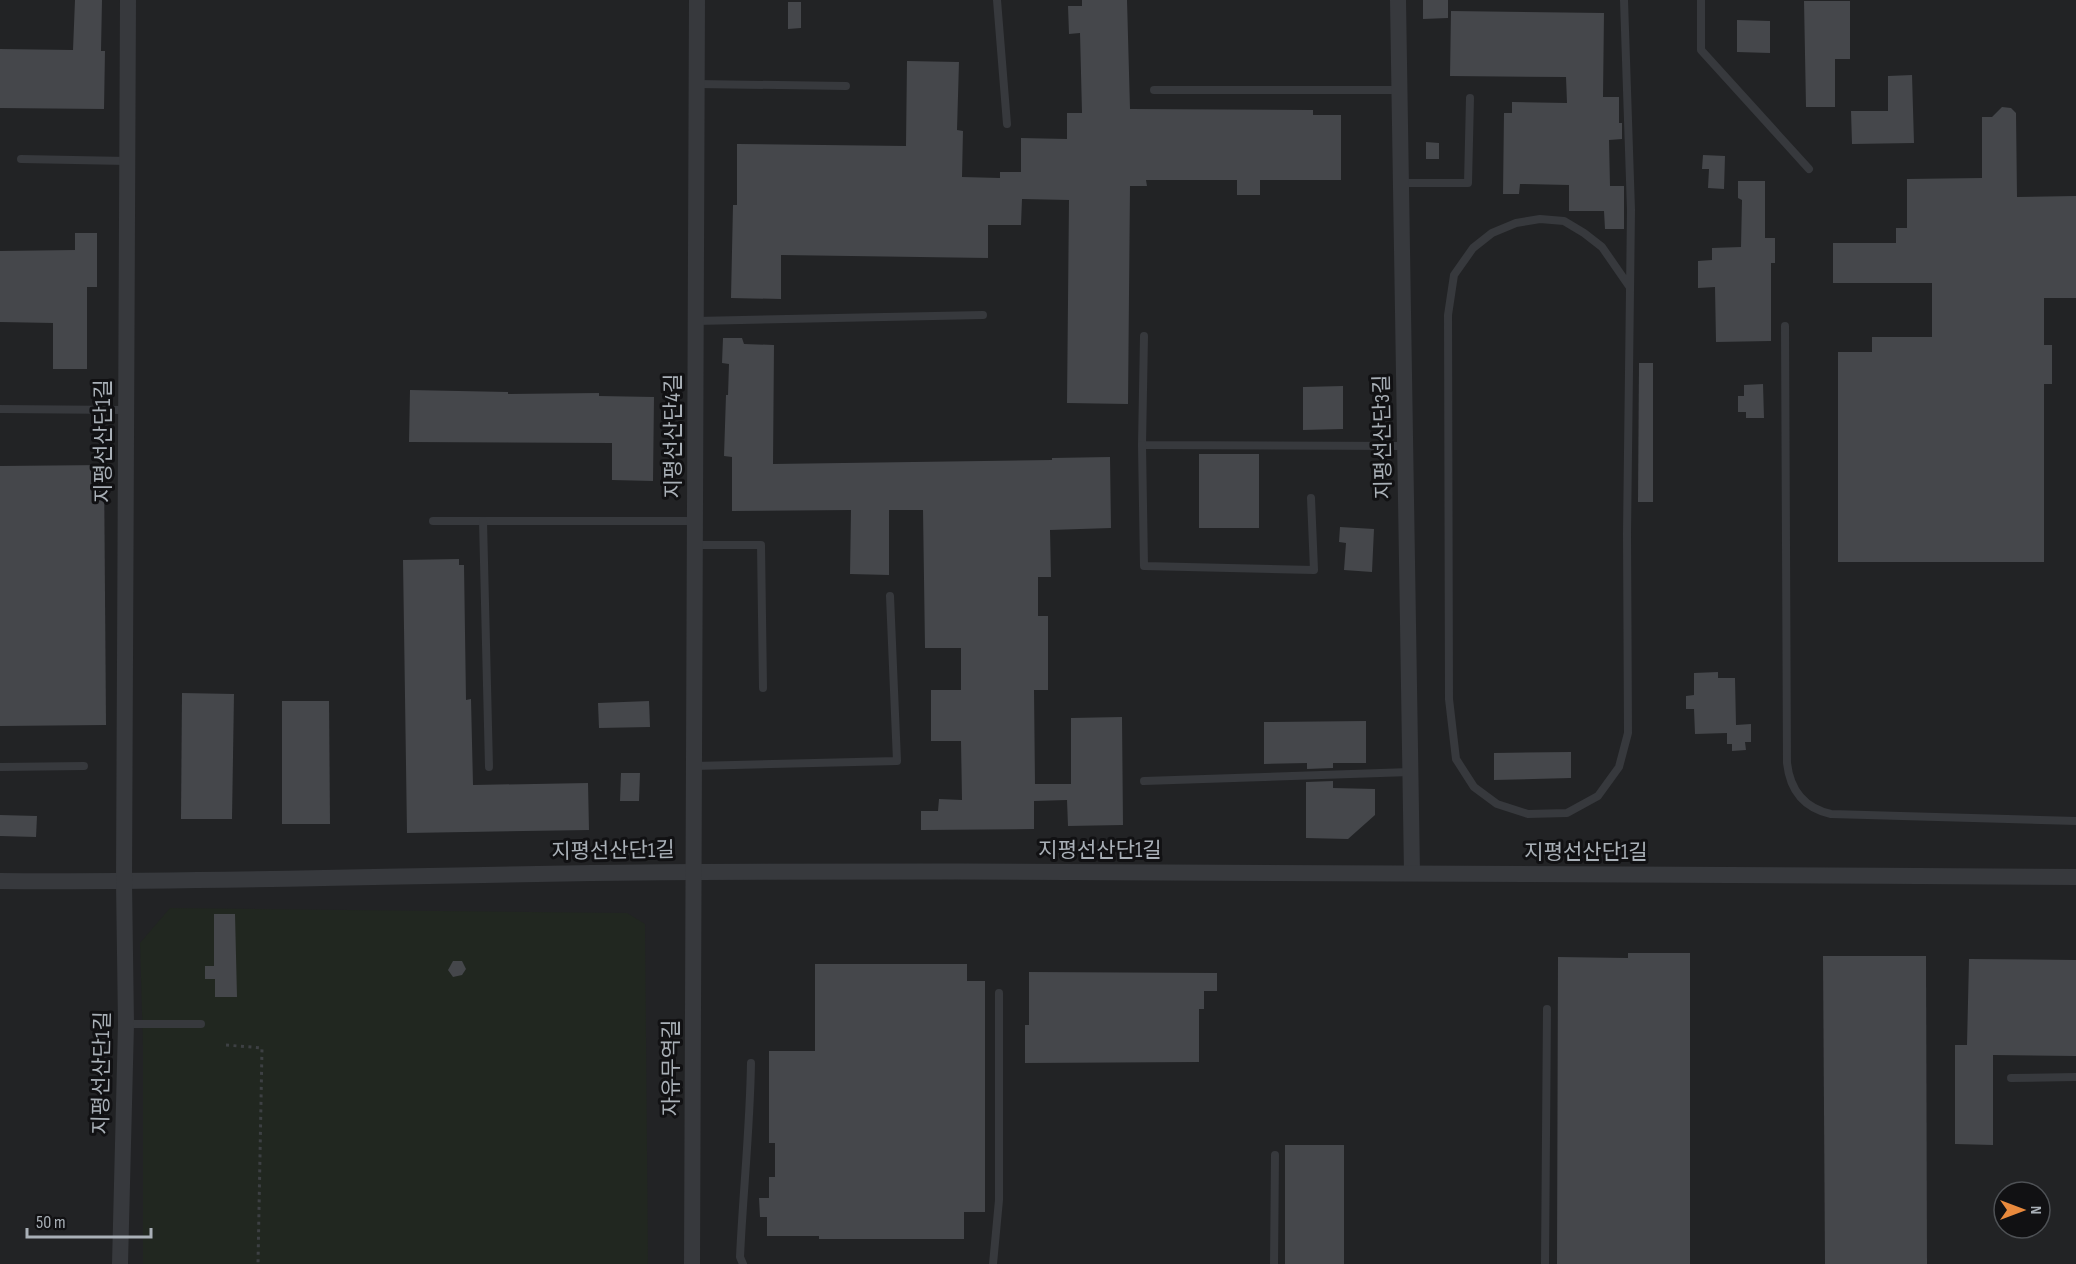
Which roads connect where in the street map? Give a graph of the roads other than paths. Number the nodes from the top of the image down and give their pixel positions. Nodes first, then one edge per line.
1 (128, 0) edge
2 (697, 0) edge
3 (997, 0) edge
4 (1398, 0) edge
5 (1624, 0) edge
6 (1701, 0) edge
7 (697, 84) junction
8 (846, 86) dead end
9 (1154, 90) dead end
10 (1400, 90) junction
11 (1470, 98) dead end
12 (1007, 124) dead end
13 (21, 159) dead end
14 (127, 161) junction
15 (1809, 169) dead end
16 (1401, 183) junction
17 (1629, 286) junction
18 (983, 315) dead end
19 (696, 321) junction
20 (1785, 326) dead end
21 (1144, 336) dead end
22 (0, 409) edge
23 (126, 410) junction
24 (1142, 445) junction
25 (1405, 446) junction
26 (1311, 498) dead end
27 (433, 521) dead end
28 (483, 521) junction
29 (695, 521) junction
30 (695, 545) junction
31 (890, 596) dead end
32 (763, 688) dead end
33 (84, 766) dead end
34 (694, 766) junction
35 (0, 767) edge
36 (489, 767) dead end
37 (1410, 772) junction
38 (1144, 781) dead end
39 (2076, 821) edge
40 (694, 872) junction
41 (1412, 873) junction
42 (2076, 878) edge
43 (0, 881) edge
44 (124, 882) junction
45 (999, 993) dead end
46 (1547, 1009) dead end
47 (126, 1024) junction
48 (201, 1024) dead end
49 (751, 1063) dead end
50 (2076, 1077) edge
51 (2011, 1078) dead end
52 (1275, 1155) dead end
53 (120, 1264) edge
54 (692, 1264) edge
55 (743, 1264) edge
56 (993, 1264) edge
57 (1274, 1264) edge
58 (1545, 1264) edge

1 - 14 street, 지평선산단1길
2 - 7 street, 지평선산단4길
3 - 12 lane
4 - 10 street, 지평선산단3길
5 - 17 lane
6 - 15 lane
7 - 8 lane
7 - 19 street, 지평선산단4길
9 - 10 lane
10 - 16 street, 지평선산단3길
11 - 16 lane
13 - 14 lane
14 - 23 street, 지평선산단1길
16 - 25 street, 지평선산단3길
17 - 17 lane
18 - 19 lane
19 - 29 street, 지평선산단4길
20 - 39 lane
21 - 24 lane
22 - 23 lane
23 - 44 street, 지평선산단1길
24 - 25 lane
24 - 26 lane
25 - 37 street, 지평선산단3길
27 - 28 lane
28 - 29 lane
28 - 36 lane
29 - 30 street, 지평선산단4길
30 - 32 lane
30 - 34 street, 지평선산단4길
31 - 34 lane
33 - 35 lane
34 - 40 street, 지평선산단4길
37 - 38 lane
37 - 41 street, 지평선산단3길
40 - 41 street, 지평선산단1길
40 - 44 street, 지평선산단1길
40 - 54 street, 자유무역길
41 - 42 street, 지평선산단1길
43 - 44 street, 지평선산단1길
44 - 47 street, 지평선산단1길
45 - 56 lane
46 - 58 lane
47 - 48 lane
47 - 53 street, 지평선산단1길
49 - 55 lane
50 - 51 lane
52 - 57 lane

